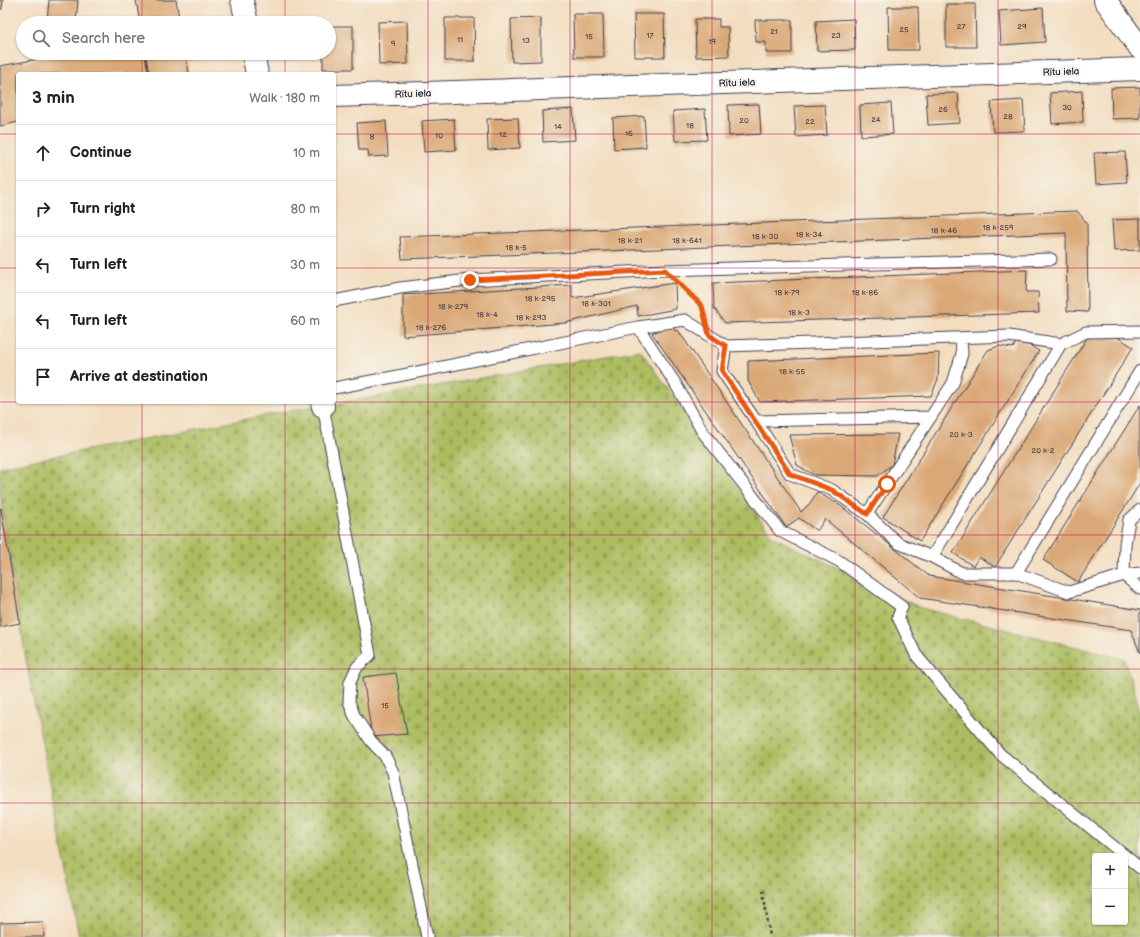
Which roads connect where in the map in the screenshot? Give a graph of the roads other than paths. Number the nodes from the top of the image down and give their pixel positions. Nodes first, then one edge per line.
1 (242, 0) edge
2 (1105, 0) edge
3 (245, 16) edge
4 (1140, 48) edge
5 (254, 60) edge
6 (1140, 69) edge
7 (257, 72) edge
8 (336, 96) edge
9 (1051, 259) dead end
10 (336, 301) edge
11 (638, 327) junction
12 (1140, 331) edge
13 (961, 338) junction
14 (1061, 344) junction
15 (726, 346) junction
16 (1140, 371) edge
17 (336, 388) edge
18 (323, 404) edge
19 (931, 417) junction
20 (756, 421) junction
21 (1140, 510) edge
22 (867, 514) junction
23 (932, 557) junction
24 (1016, 573) junction
25 (1140, 573) edge
26 (1124, 575) junction
27 (1140, 589) edge
28 (1140, 868) edge
29 (427, 937) edge

1 - 3 street
2 - 4 street
5 - 7 street
6 - 8 street, Rītu iela
9 - 10 lane
11 - 15 lane
11 - 17 lane
11 - 28 lane
12 - 14 lane
13 - 14 lane
13 - 15 lane
13 - 19 lane
14 - 23 lane
15 - 20 lane
16 - 24 lane
18 - 29 lane
19 - 20 lane
19 - 22 lane
20 - 22 lane
21 - 26 lane
22 - 23 lane
23 - 24 lane
24 - 26 lane
25 - 26 lane
26 - 27 lane

